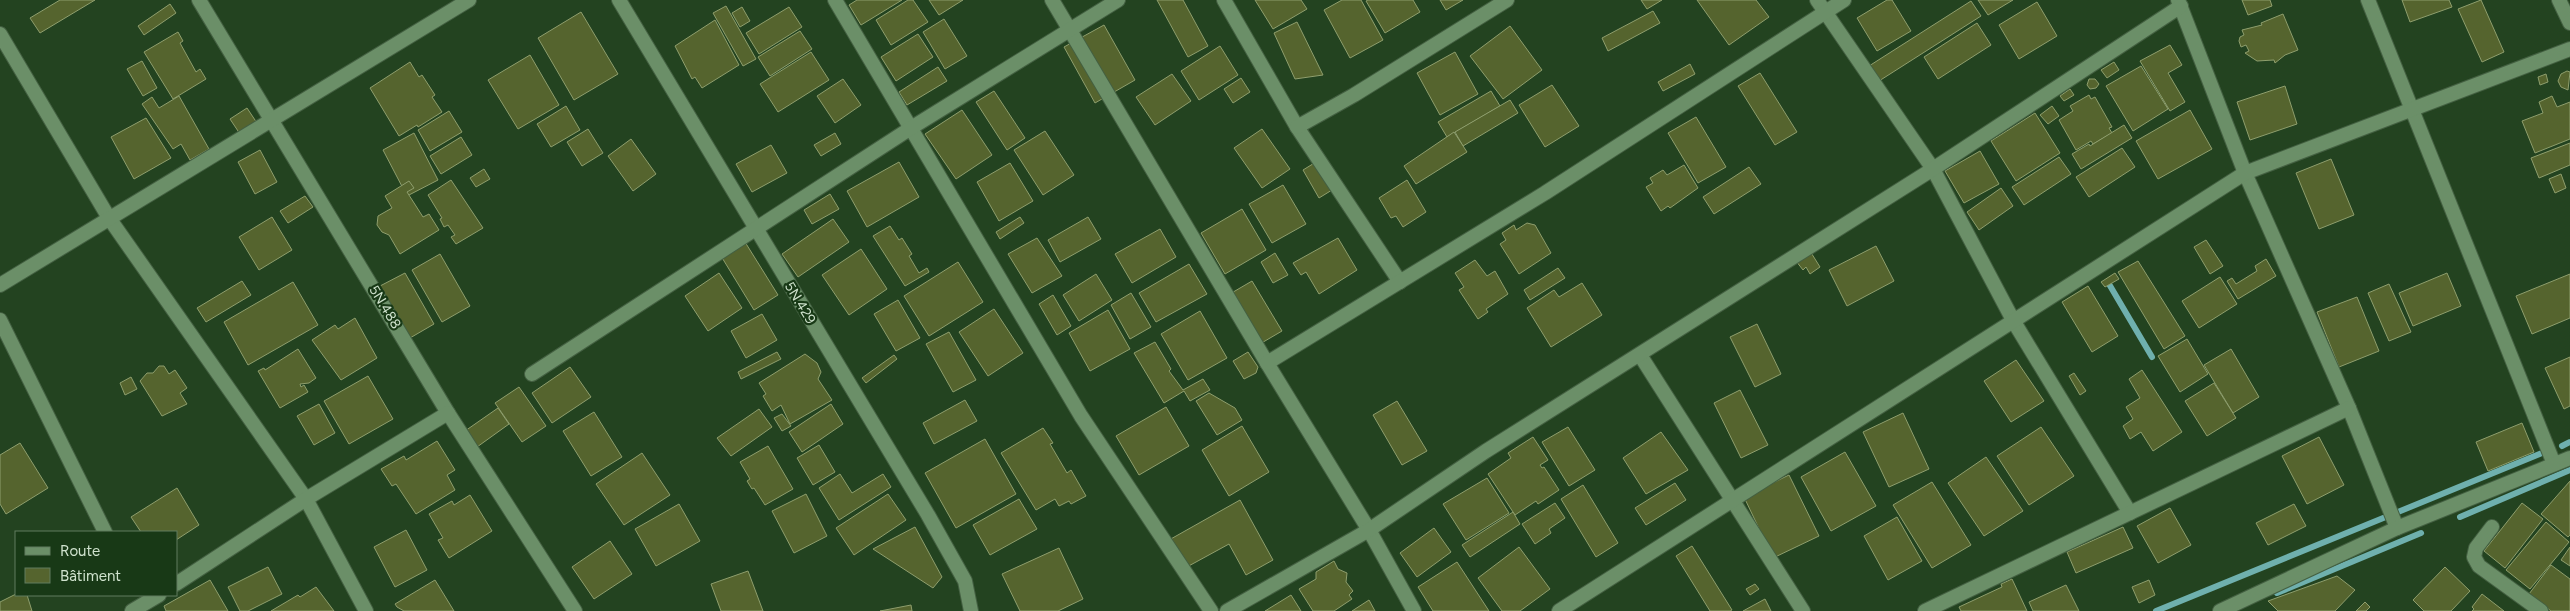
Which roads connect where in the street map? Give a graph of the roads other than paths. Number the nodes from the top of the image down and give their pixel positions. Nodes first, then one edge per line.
1 (199, 0) edge
2 (469, 0) edge
3 (619, 0) edge
4 (835, 0) edge
5 (1052, 0) edge
6 (1118, 0) edge
7 (1224, 0) edge
8 (1507, 0) edge
9 (1817, 0) edge
10 (1844, 0) edge
11 (2368, 0) edge
12 (2559, 0) edge
13 (2179, 3) edge
14 (1825, 12) junction
15 (2570, 23) edge
16 (1071, 30) junction
17 (0, 34) edge
18 (2570, 48) edge
19 (2414, 109) junction
20 (273, 119) junction
21 (1298, 127) junction
22 (911, 128) junction
23 (1933, 169) junction
24 (2245, 173) junction
25 (110, 218) junction
26 (755, 229) junction
27 (1400, 282) junction
28 (0, 285) edge
29 (0, 320) edge
30 (2014, 322) junction
31 (1640, 355) junction
32 (1267, 363) junction
33 (532, 374) dead end
34 (2349, 408) junction
35 (448, 413) junction
36 (2570, 458) edge
37 (2554, 464) junction
38 (306, 499) junction
39 (1734, 501) junction
40 (2130, 513) junction
41 (2492, 527) dead end
42 (2396, 528) junction
43 (1369, 530) junction
44 (105, 531) edge
45 (178, 583) edge
46 (157, 596) edge
47 (139, 606) edge
48 (2230, 609) edge
49 (366, 611) edge
50 (575, 611) edge
51 (971, 611) edge
52 (1211, 611) edge
53 (1227, 611) edge
54 (1414, 611) edge
55 (1559, 611) edge
56 (1803, 611) edge
57 (1925, 611) edge
58 (2541, 611) edge

1 - 20 street, 5N.488
2 - 20 street
3 - 26 street, 5N.429
4 - 22 street
5 - 16 street
6 - 16 street
7 - 21 street
8 - 21 street
9 - 14 street
10 - 14 street
11 - 19 street
12 - 15 street
13 - 23 street
13 - 24 street
14 - 23 street
14 - 27 street
16 - 22 street
16 - 32 street
17 - 25 street
18 - 19 street
19 - 24 street
19 - 37 street
20 - 25 street
20 - 35 street, 5N.488
21 - 27 street
22 - 26 street
22 - 52 street
23 - 30 street
23 - 31 street
24 - 30 street
24 - 34 street
25 - 28 street
25 - 38 street
26 - 33 street
26 - 51 street, 5N.429
27 - 32 street
29 - 44 street
30 - 39 street
30 - 40 street
31 - 39 street
31 - 43 street
32 - 43 street
34 - 40 street
34 - 42 street
35 - 38 street
35 - 50 street, 5N.488
36 - 37 street
37 - 42 street
38 - 45 street
38 - 49 street
39 - 55 street
39 - 56 street
40 - 57 street
41 - 58 street
42 - 48 street
43 - 53 street
43 - 54 street
46 - 47 street

